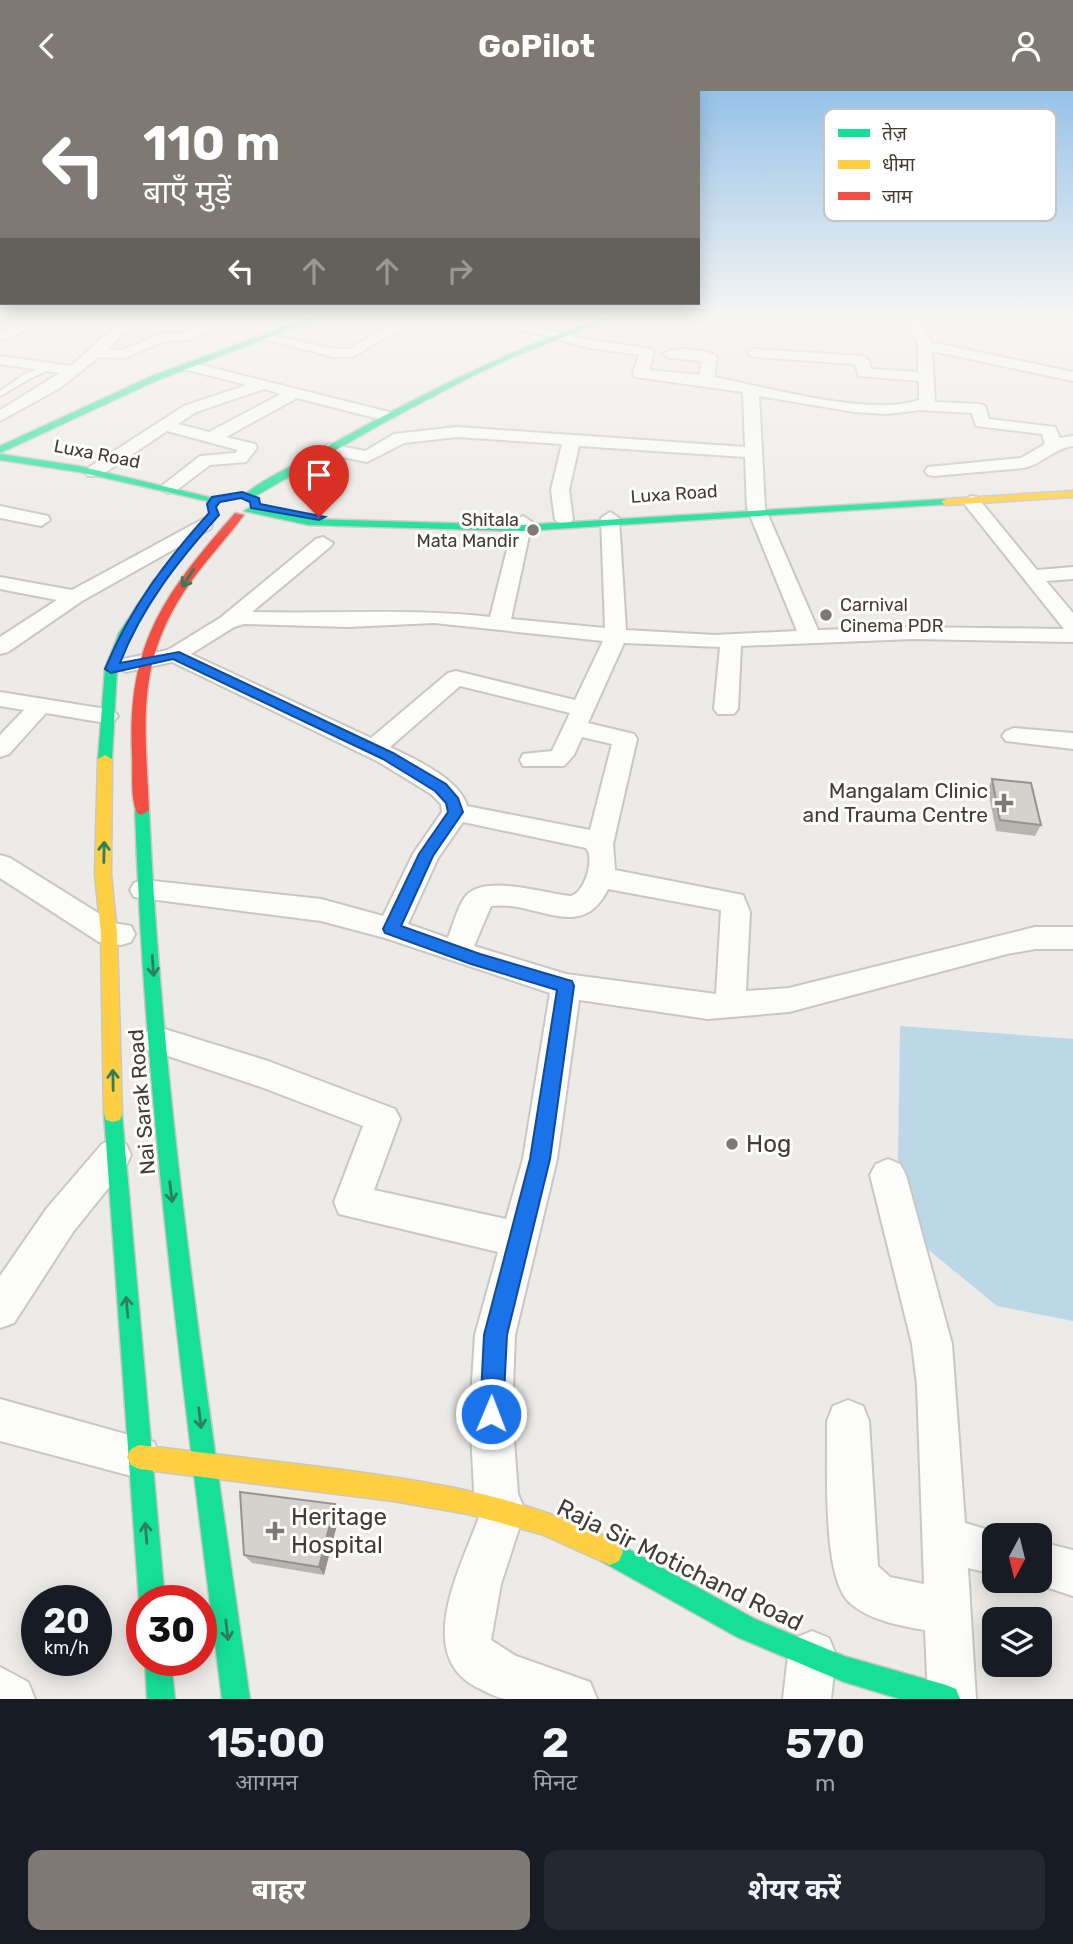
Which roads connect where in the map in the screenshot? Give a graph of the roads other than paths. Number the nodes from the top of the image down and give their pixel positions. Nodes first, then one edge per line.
1 (42, 393) edge
2 (126, 393) edge
3 (236, 393) edge
4 (289, 393) edge
5 (429, 393) edge
6 (751, 393) edge
7 (766, 393) edge
8 (929, 393) edge
9 (293, 394) junction
10 (923, 406) junction
11 (0, 416) edge
12 (387, 416) junction
13 (0, 424) edge
14 (165, 426) junction
15 (32, 433) junction
16 (211, 437) junction
17 (572, 439) junction
18 (1073, 441) edge
19 (1053, 443) junction
20 (329, 449) junction
21 (0, 450) edge
22 (756, 453) junction
23 (0, 457) edge
24 (934, 471) dead end
25 (94, 472) junction
26 (168, 488) junction
27 (1069, 494) edge
28 (971, 501) junction
29 (244, 510) junction
30 (757, 510) junction
31 (0, 512) edge
32 (211, 514) junction
33 (41, 520) dead end
34 (564, 520) junction
35 (610, 521) junction
36 (523, 525) junction
37 (323, 543) dead end
38 (1073, 573) edge
39 (1032, 576) junction
40 (0, 583) edge
41 (75, 597) junction
42 (227, 622) junction
43 (499, 622) junction
44 (1073, 627) edge
45 (616, 636) junction
46 (1073, 636) edge
47 (810, 637) junction
48 (731, 640) junction
49 (0, 647) edge
50 (175, 655) junction
51 (145, 661) junction
52 (111, 669) junction
53 (0, 699) edge
54 (42, 704) junction
55 (726, 709) dead end
56 (106, 716) junction
57 (579, 718) junction
58 (1014, 736) dead end
59 (1073, 741) edge
60 (0, 749) edge
61 (373, 749) junction
62 (532, 759) dead end
63 (455, 812) junction
64 (600, 844) junction
65 (0, 865) edge
66 (597, 877) junction
67 (144, 890) junction
68 (391, 929) junction
69 (109, 934) junction
70 (150, 935) junction
71 (1073, 938) edge
72 (457, 952) junction
73 (566, 986) junction
74 (730, 1006) junction
75 (158, 1041) junction
76 (114, 1155) junction
77 (888, 1175) dead end
78 (520, 1240) junction
79 (0, 1309) edge
80 (0, 1420) edge
81 (848, 1421) dead end
82 (139, 1457) junction
83 (206, 1465) junction
84 (500, 1509) junction
85 (944, 1540) junction
86 (982, 1549) edge
87 (1052, 1567) edge
88 (1073, 1573) edge
89 (151, 1585) edge
90 (948, 1611) junction
91 (159, 1676) edge
92 (809, 1677) edge
93 (0, 1691) edge
94 (11, 1699) edge
95 (161, 1699) edge
96 (236, 1699) edge
97 (573, 1699) edge
98 (946, 1699) edge
99 (952, 1699) edge

1 - 11 street
2 - 15 street
3 - 14 street
4 - 9 street
5 - 12 street
6 - 22 street
7 - 10 street
8 - 10 street
9 - 12 street
9 - 16 street
10 - 19 street
12 - 20 street
13 - 15 street
14 - 16 street
14 - 25 street
15 - 21 street
16 - 26 street
17 - 20 street
17 - 22 street
17 - 34 street
18 - 19 street
19 - 24 street
20 - 29 street
22 - 30 street
23 - 25 street, Luxa Road
25 - 26 street, Luxa Road
26 - 32 street, Luxa Road
27 - 28 street
27 - 30 street, Luxa Road
28 - 30 street
28 - 39 street
29 - 32 street
29 - 36 street, Luxa Road
29 - 36 street
29 -> 51 street, Nai Sarak Road
30 - 35 street, Luxa Road
30 - 47 street
31 - 33 street
32 - 41 street
32 - 52 street, Nai Sarak Road
34 - 35 street, Luxa Road
34 - 36 street, Luxa Road
35 - 36 street
35 - 45 street
36 - 43 street
37 - 42 street
38 - 39 street
39 - 44 street
40 - 41 street
41 - 49 street
42 - 43 street
42 - 50 street
43 - 45 street
45 - 48 street
45 - 57 street
46 - 47 street
47 - 48 street
48 - 55 street
50 - 51 street
50 - 61 street
51 - 52 street
51 - 67 street, Nai Sarak Road
52 - 56 street, Nai Sarak Road
53 - 54 street
54 - 56 street
54 - 60 street
69 -> 56 street, Nai Sarak Road
57 - 61 street
57 - 62 street
57 - 64 street
58 - 59 street
61 - 63 street
63 - 64 street
63 - 68 street
64 - 66 street
65 - 69 street
66 - 72 street
66 - 74 street
67 - 68 street
67 - 70 street, Nai Sarak Road
68 - 72 street
69 - 70 street
76 -> 69 street, Nai Sarak Road
70 -> 75 street, Nai Sarak Road
71 - 74 street
72 - 73 street
73 - 74 street
73 - 78 street
75 - 78 street
75 -> 83 street, Nai Sarak Road
76 - 79 street
82 -> 76 street, Nai Sarak Road
77 - 85 street
78 - 84 street
80 - 82 street
81 - 90 street
82 - 83 street, Raja Sir Motichand Road
89 -> 82 street, Nai Sarak Road
83 - 84 street, Raja Sir Motichand Road
83 -> 96 street, Nai Sarak Road
84 - 92 street, Raja Sir Motichand Road
84 - 97 street
85 - 86 street
85 - 90 street
87 - 88 street
90 - 99 street
91 - 95 street
92 - 98 street, Raja Sir Motichand Road
93 - 94 street

